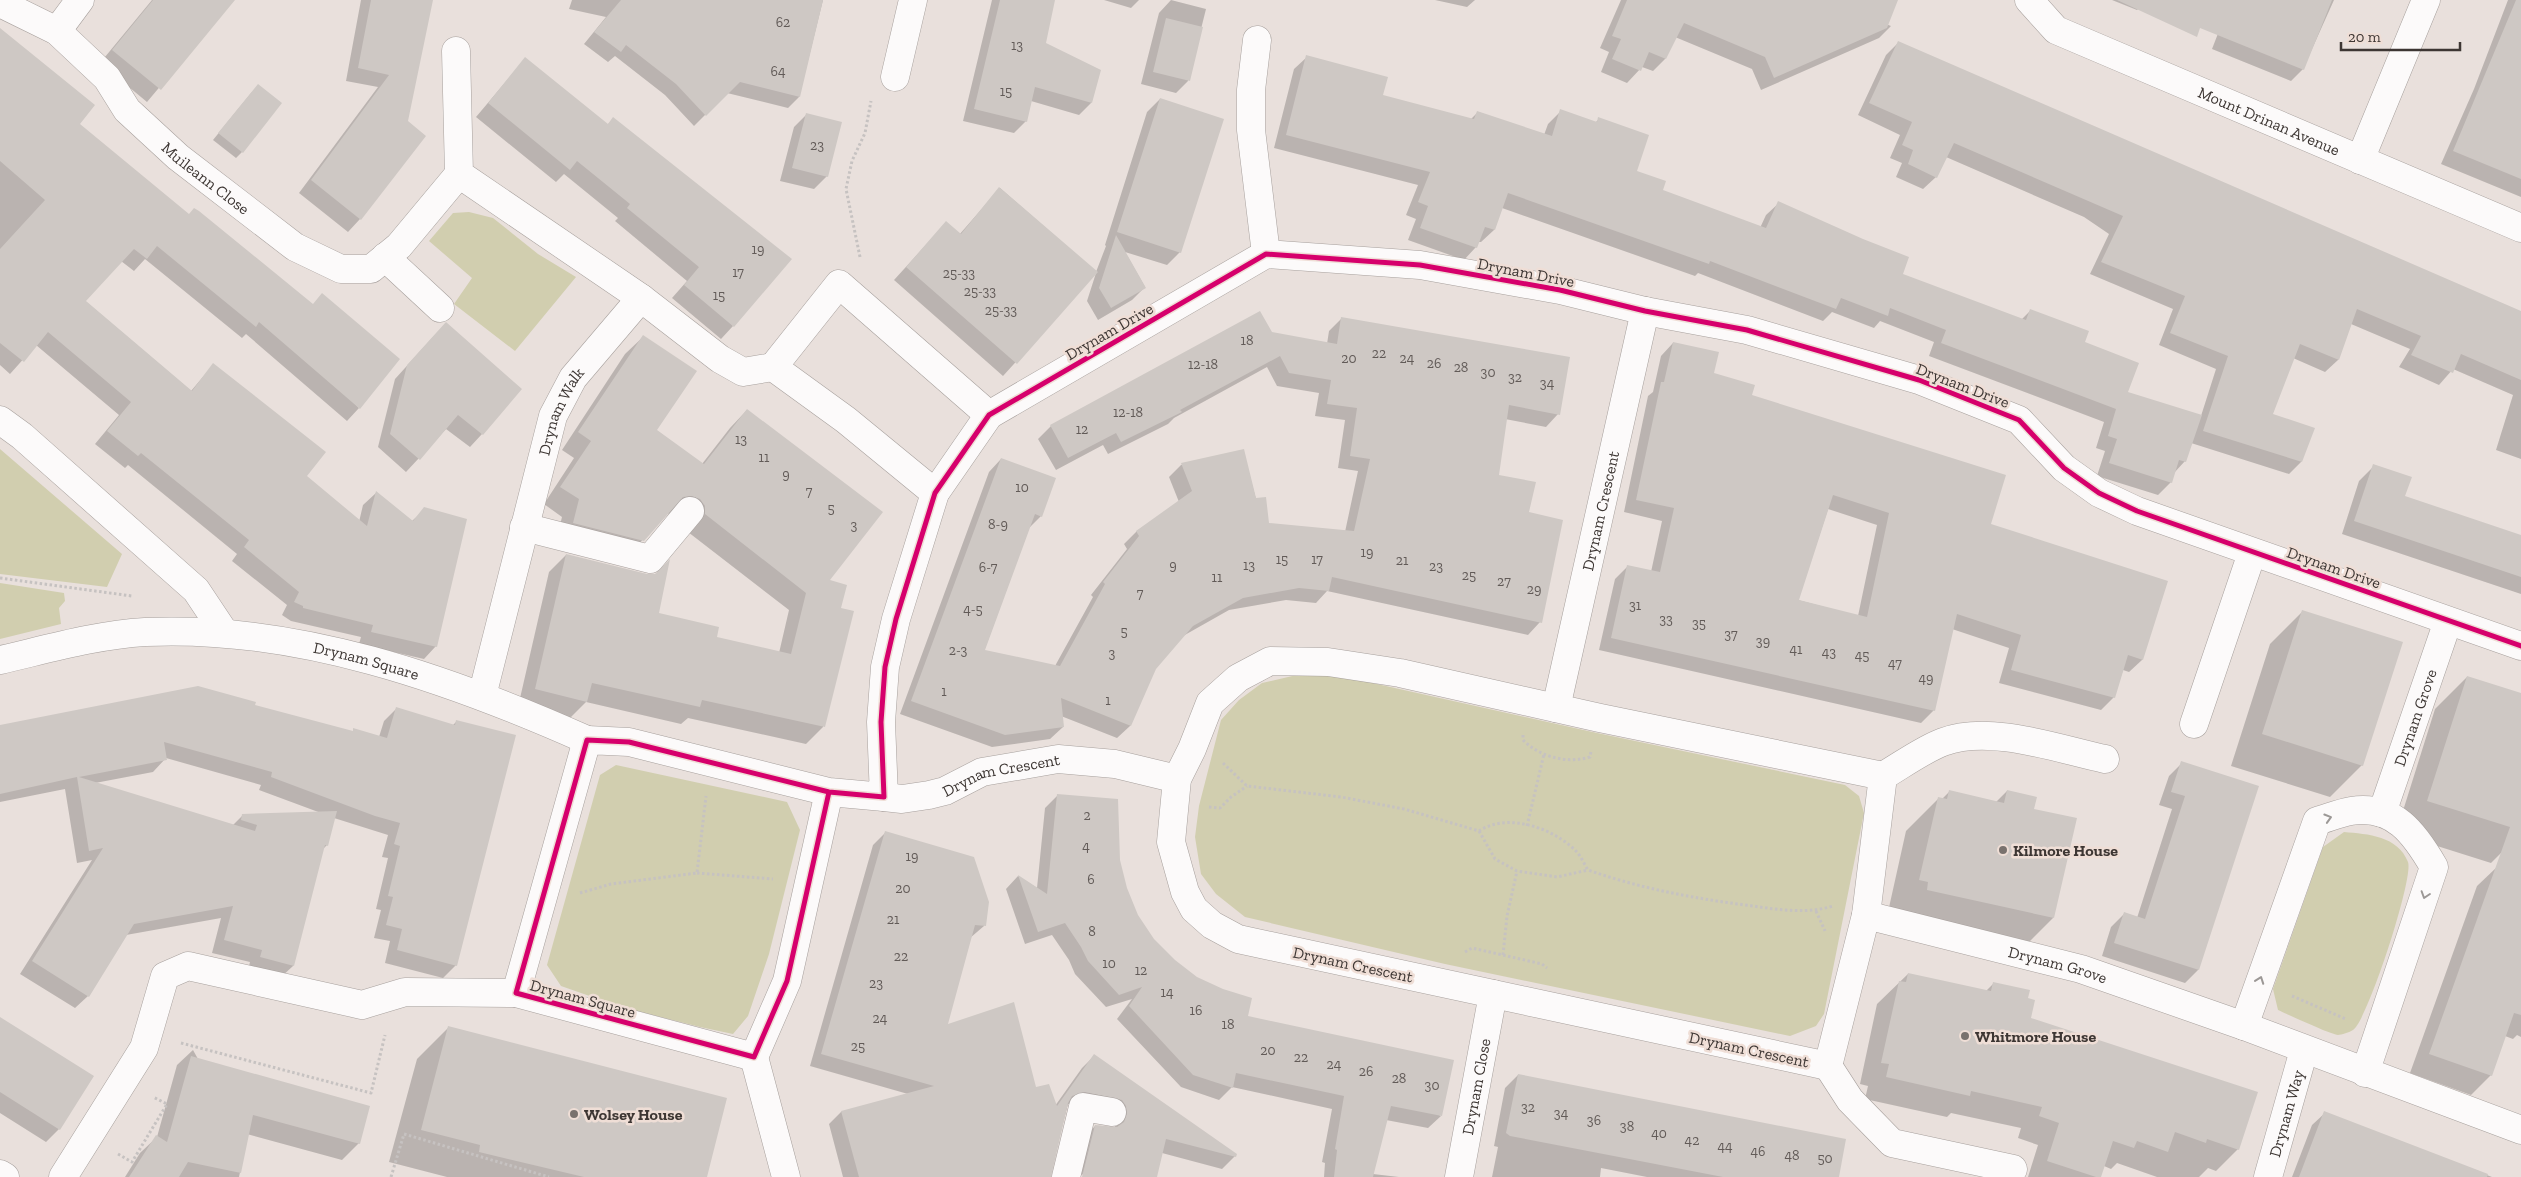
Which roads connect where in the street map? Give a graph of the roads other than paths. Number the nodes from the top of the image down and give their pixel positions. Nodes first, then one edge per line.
1 (80, 0) edge
2 (914, 0) edge
3 (2029, 0) edge
4 (2426, 0) edge
5 (0, 3) edge
6 (57, 31) junction
7 (1257, 40) dead end
8 (456, 51) dead end
9 (895, 78) road end
10 (2360, 160) junction
11 (459, 174) junction
12 (2521, 228) edge
13 (1266, 254) junction
14 (385, 257) junction
15 (641, 298) junction
16 (440, 308) dead end
17 (1645, 311) junction
18 (774, 367) junction
19 (989, 415) junction
20 (0, 420) edge
21 (934, 493) junction
22 (690, 511) dead end
23 (524, 527) junction
24 (2252, 553) junction
25 (2448, 621) junction
26 (224, 632) junction
27 (2521, 646) edge
28 (0, 660) edge
29 (482, 696) junction
30 (1556, 708) junction
31 (2194, 724) dead end
32 (587, 740) junction
33 (2105, 760) dead end
34 (1883, 776) junction
35 (1176, 791) junction
36 (829, 792) junction
37 (884, 797) junction
38 (2382, 812) junction
39 (1866, 910) junction
40 (516, 994) junction
41 (1494, 994) junction
42 (2244, 1026) junction
43 (2304, 1050) junction
44 (754, 1057) junction
45 (1828, 1066) junction
46 (2365, 1073) junction
47 (1112, 1112) dead end
48 (2521, 1130) edge
49 (2013, 1169) dead end
50 (0, 1174) edge
51 (5, 1177) edge
52 (63, 1177) edge
53 (786, 1177) edge
54 (1066, 1177) edge
55 (1459, 1177) edge
56 (2268, 1177) edge

1 - 6 street
2 - 9 street
3 - 10 street, Mount Drinan Avenue
4 - 10 street
5 - 6 street, Muileann Close
6 - 14 street, Muileann Close
7 - 13 street
8 - 11 street
10 - 12 street, Mount Drinan Avenue
11 - 14 street, Muileann Close
11 - 15 street
13 - 17 street, Drynam Drive
13 - 19 street, Drynam Drive
14 - 16 street
15 - 18 street
15 - 23 street, Drynam Walk
17 - 24 street, Drynam Drive
17 - 30 street, Drynam Crescent
18 - 19 street
18 - 21 street
19 - 21 street, Drynam Drive
20 - 26 street
21 - 37 street, Drynam Drive
22 - 23 street
23 - 29 street, Drynam Walk
24 - 25 street, Drynam Drive
24 - 31 street
25 - 27 street, Drynam Drive
25 - 38 street, Drynam Grove
26 - 28 street, Drynam Square
26 - 29 street, Drynam Square
29 - 32 street, Drynam Square
30 - 34 street, Drynam Crescent
30 - 35 street, Drynam Crescent
32 - 36 street, Drynam Square
32 - 40 street, Drynam Square
33 - 34 street
34 - 39 street, Drynam Crescent
35 - 37 street, Drynam Crescent
35 - 41 street, Drynam Crescent
36 - 37 street
36 - 44 street
42 -> 38 street
38 -> 46 street
39 - 42 street, Drynam Grove
39 - 45 street, Drynam Crescent
40 - 44 street, Drynam Square
40 - 52 street, Drynam Square
41 - 45 street, Drynam Crescent
41 - 55 street, Drynam Close
42 - 43 street, Drynam Grove
43 - 46 street, Drynam Grove
43 - 56 street, Drynam Way
44 - 53 street
45 - 49 street
46 - 48 street, Drynam Grove
47 - 54 street
50 - 51 street

